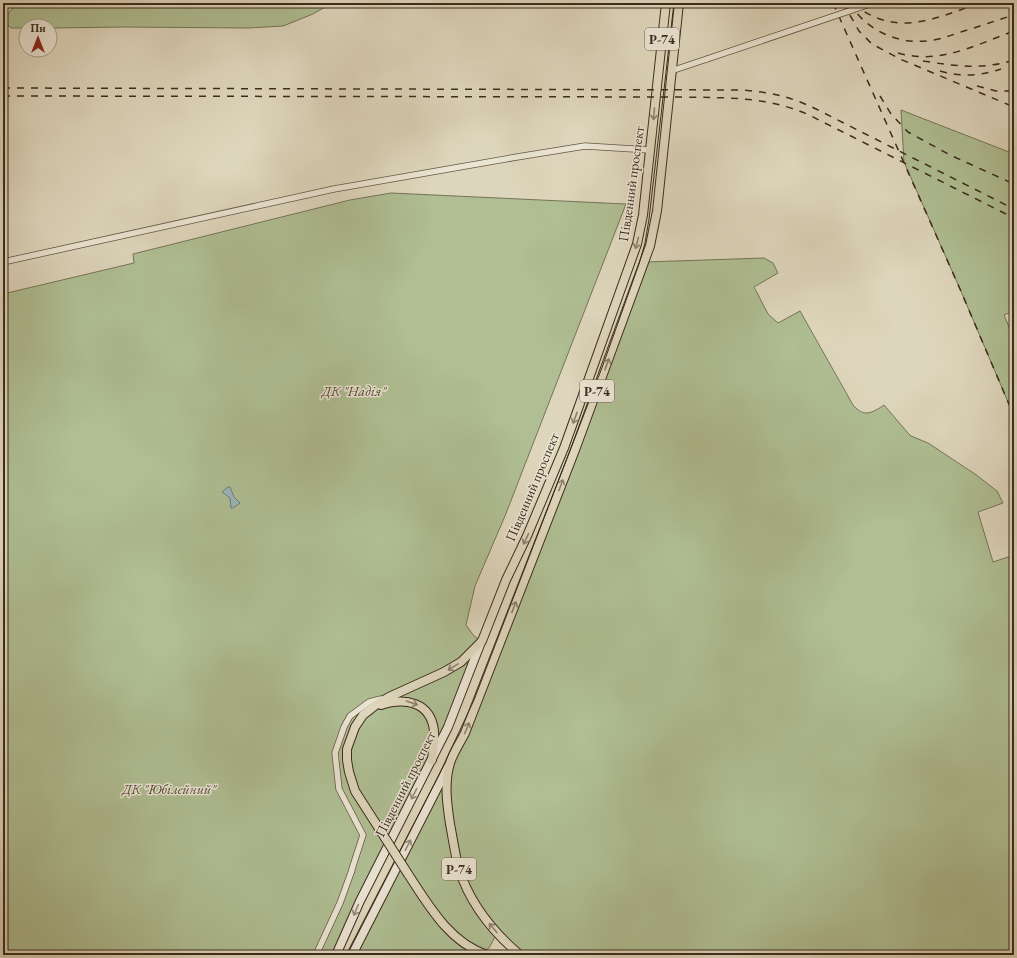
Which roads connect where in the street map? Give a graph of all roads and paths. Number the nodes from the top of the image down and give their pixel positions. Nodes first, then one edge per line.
1 (666, 3) edge
2 (679, 3) edge
3 (873, 3) edge
4 (671, 71) junction
5 (650, 150) junction
6 (3, 262) edge
7 (482, 641) junction
8 (389, 697) junction
9 (363, 715) junction
10 (432, 760) junction
11 (450, 763) junction
12 (316, 955) edge
13 (336, 955) edge
14 (352, 955) edge
15 (487, 955) edge
16 (520, 955) edge

1 -> 5 main road, Південний проспект / Р-74
2 - 4 main road, Південний проспект / Р-74
3 - 4 street, bridge
11 -> 4 main road, Південний проспект / Р-74
5 - 6 street
5 -> 7 main road, Південний проспект / Р-74
7 -> 8 main road, Р-74
7 - 10 main road, Південний проспект
8 - 9 main road, Р-74
8 - 12 street
9 -> 10 main road
9 - 15 main road, Р-74, bridge
10 -> 13 main road, Південний проспект
14 -> 11 main road, Південний проспект
16 -> 11 main road, Р-74

